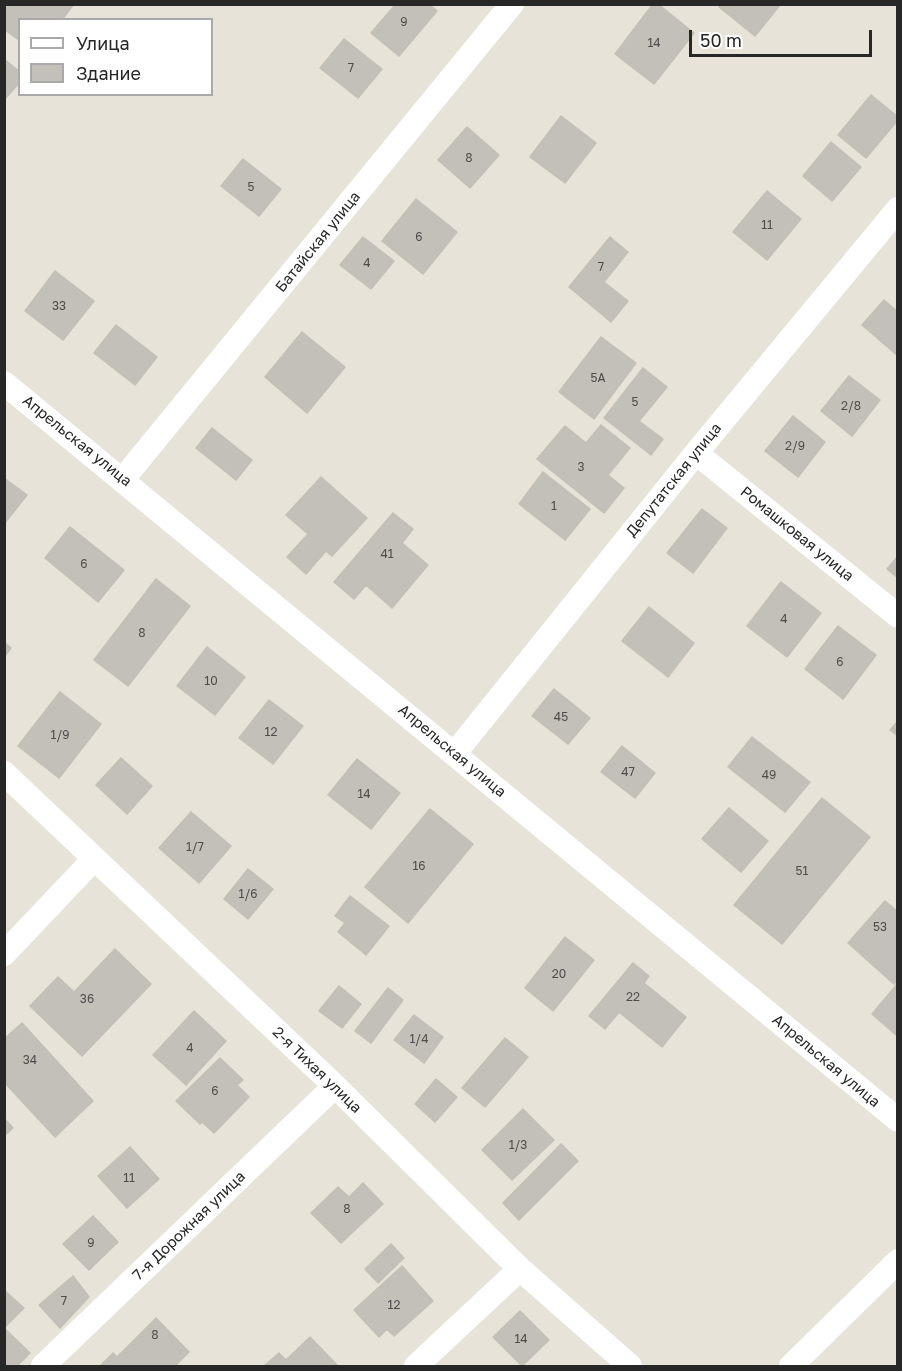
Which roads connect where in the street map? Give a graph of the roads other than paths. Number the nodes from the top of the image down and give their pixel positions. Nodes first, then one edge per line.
1 (512, 4) edge
2 (897, 209) edge
3 (4, 382) edge
4 (696, 453) junction
5 (123, 479) junction
6 (897, 616) edge
7 (455, 753) junction
8 (4, 773) edge
9 (94, 859) junction
10 (4, 954) edge
11 (335, 1086) junction
12 (897, 1120) edge
13 (897, 1261) edge
14 (520, 1269) junction
15 (43, 1366) edge
16 (416, 1366) edge
17 (630, 1366) edge
18 (790, 1366) edge

1 - 5 street, Батайская улица
2 - 4 street, Депутатская улица
3 - 5 street, Апрельская улица
4 - 6 street, Ромашковая улица
4 - 7 street, Депутатская улица
5 - 7 street, Апрельская улица
7 - 12 street, Апрельская улица
8 - 9 street, 2-я Тихая улица
9 - 10 street
9 - 11 street, 2-я Тихая улица
11 - 14 street, 2-я Тихая улица
11 - 15 street, 7-я Дорожная улица
13 - 18 street
14 - 16 street
14 - 17 street, 2-я Тихая улица

